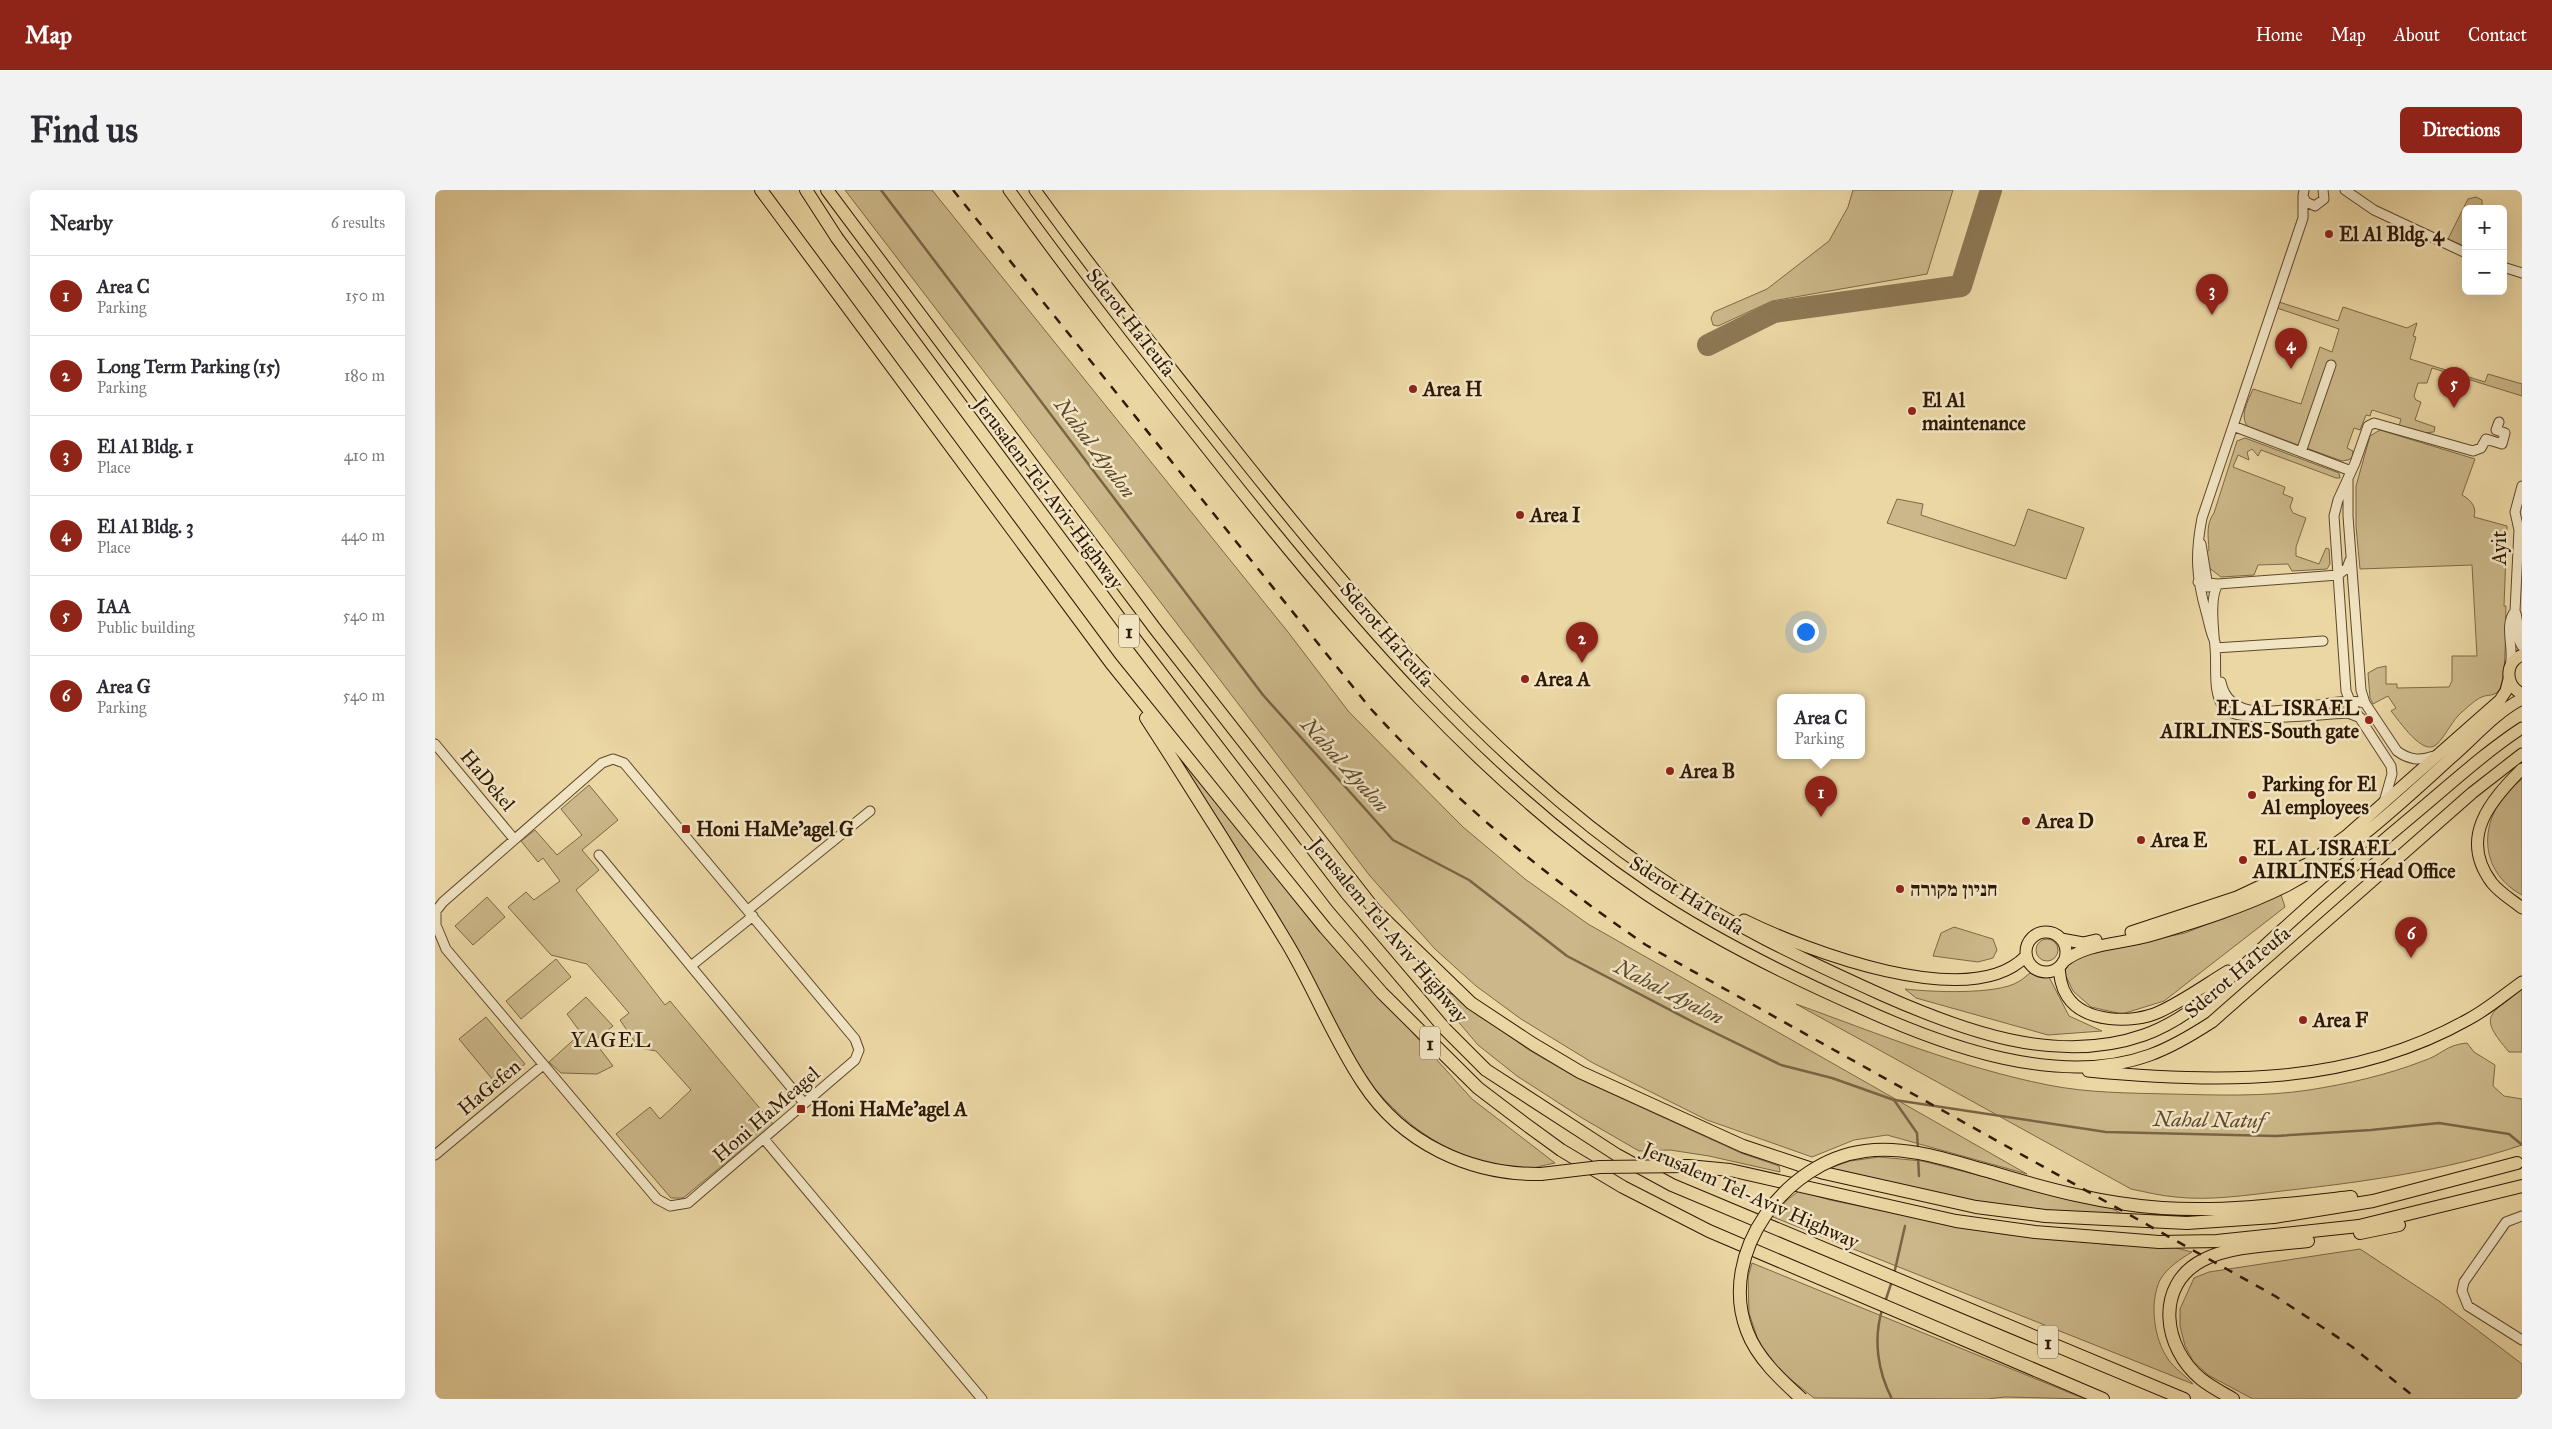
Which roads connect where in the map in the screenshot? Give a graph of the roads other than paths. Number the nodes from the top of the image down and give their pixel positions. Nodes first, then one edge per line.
1 (761, 190) edge
2 (799, 190) edge
3 (806, 190) edge
4 (827, 190) edge
5 (1009, 190) edge
6 (1035, 190) edge
7 (2323, 190) edge
8 (2345, 190) edge
9 (2303, 193) edge
10 (2318, 205) junction
11 (2303, 218) junction
12 (837, 238) junction
13 (2462, 251) edge
14 (2507, 268) edge
15 (2522, 274) edge
16 (2331, 365) dead end
17 (2499, 422) dead end
18 (2233, 426) junction
19 (2301, 452) junction
20 (2350, 474) junction
21 (2522, 486) edge
22 (2198, 536) junction
23 (2351, 558) junction
24 (2204, 570) junction
25 (2337, 575) junction
26 (2204, 584) junction
27 (2218, 584) junction
28 (2213, 599) junction
29 (2515, 611) junction
30 (2323, 641) dead end
31 (2215, 645) junction
32 (2522, 646) edge
33 (2522, 655) edge
34 (1111, 663) junction
35 (2509, 674) junction
36 (2346, 691) junction
37 (2522, 694) edge
38 (2522, 699) edge
39 (2339, 700) junction
40 (2357, 703) junction
41 (2276, 713) junction
42 (2338, 714) junction
43 (2361, 718) junction
44 (2522, 728) edge
45 (435, 744) edge
46 (2522, 754) edge
47 (2437, 755) junction
48 (2522, 769) edge
49 (2384, 802) junction
50 (870, 811) dead end
51 (515, 839) junction
52 (599, 855) dead end
53 (2493, 885) junction
54 (1681, 891) junction
55 (2522, 902) edge
56 (2522, 908) edge
57 (751, 913) junction
58 (2061, 938) junction
59 (2254, 954) junction
60 (2026, 956) junction
61 (2061, 964) junction
62 (691, 966) junction
63 (2522, 982) edge
64 (2017, 1061) junction
65 (543, 1065) junction
66 (804, 1104) junction
67 (764, 1139) junction
68 (435, 1155) edge
69 (2520, 1162) edge
70 (2522, 1186) edge
71 (2522, 1216) edge
72 (2522, 1340) edge
73 (982, 1399) edge
74 (1801, 1399) edge
75 (2103, 1399) edge
76 (2183, 1399) edge
77 (2233, 1399) edge

1 - 34 highway, Jerusalem Tel-Aviv Highway / 1
2 - 12 highway, 1
3 - 12 highway, Jerusalem Tel-Aviv Highway / 1
4 - 69 highway
5 - 64 main road, Sderot HaTeufa
6 - 54 main road, Sderot HaTeufa
7 - 10 street
8 - 13 street
9 - 10 street
9 - 11 street
10 - 11 street
11 - 18 street
12 - 76 highway, Jerusalem Tel-Aviv Highway / 1
14 - 15 street
16 - 19 street
17 - 20 street
18 - 19 street
18 - 22 street
19 - 20 street
20 - 23 street
20 - 25 street
21 - 29 street, Ayit
22 - 24 street
22 - 26 street
23 - 25 street
23 - 40 street
24 - 26 street
24 - 27 street
25 - 27 street
25 - 36 street
26 - 27 street
26 - 28 street
26 - 31 street
27 - 28 street
28 - 31 street
29 - 32 street, Ayit
29 - 35 street, Ayit
30 - 31 street
31 - 41 street
33 - 35 main road
34 - 70 highway, bridge
34 - 75 highway, Jerusalem Tel-Aviv Highway / 1
35 - 37 main road
35 - 47 main road
36 - 39 street
36 - 40 street
38 - 61 main road
39 - 40 street
39 - 41 street
40 - 42 street
40 - 43 street
40 - 47 street
41 - 42 street
42 - 43 street
43 - 49 street
44 - 59 main road, Sderot HaTeufa
45 - 51 street, HaDekel
46 - 64 main road, Sderot HaTeufa
47 - 49 main road
48 - 53 main road
49 - 58 main road
50 - 57 street
51 - 57 street, Honi HaMeagel
51 - 65 street, Honi HaMeagel
52 - 62 street
53 - 55 main road
53 - 56 main road
54 - 59 main road, Sderot HaTeufa
54 - 60 main road
57 - 62 street
57 - 66 street, Honi HaMeagel
58 - 60 main road
58 - 61 main road
59 - 61 main road
60 - 61 main road
62 - 66 street
63 - 64 main road
65 - 67 street, Honi HaMeagel
65 - 68 street, HaGefen
66 - 67 street, Honi HaMeagel
67 - 73 street
69 - 74 highway, bridge
70 - 77 highway
71 - 72 street

